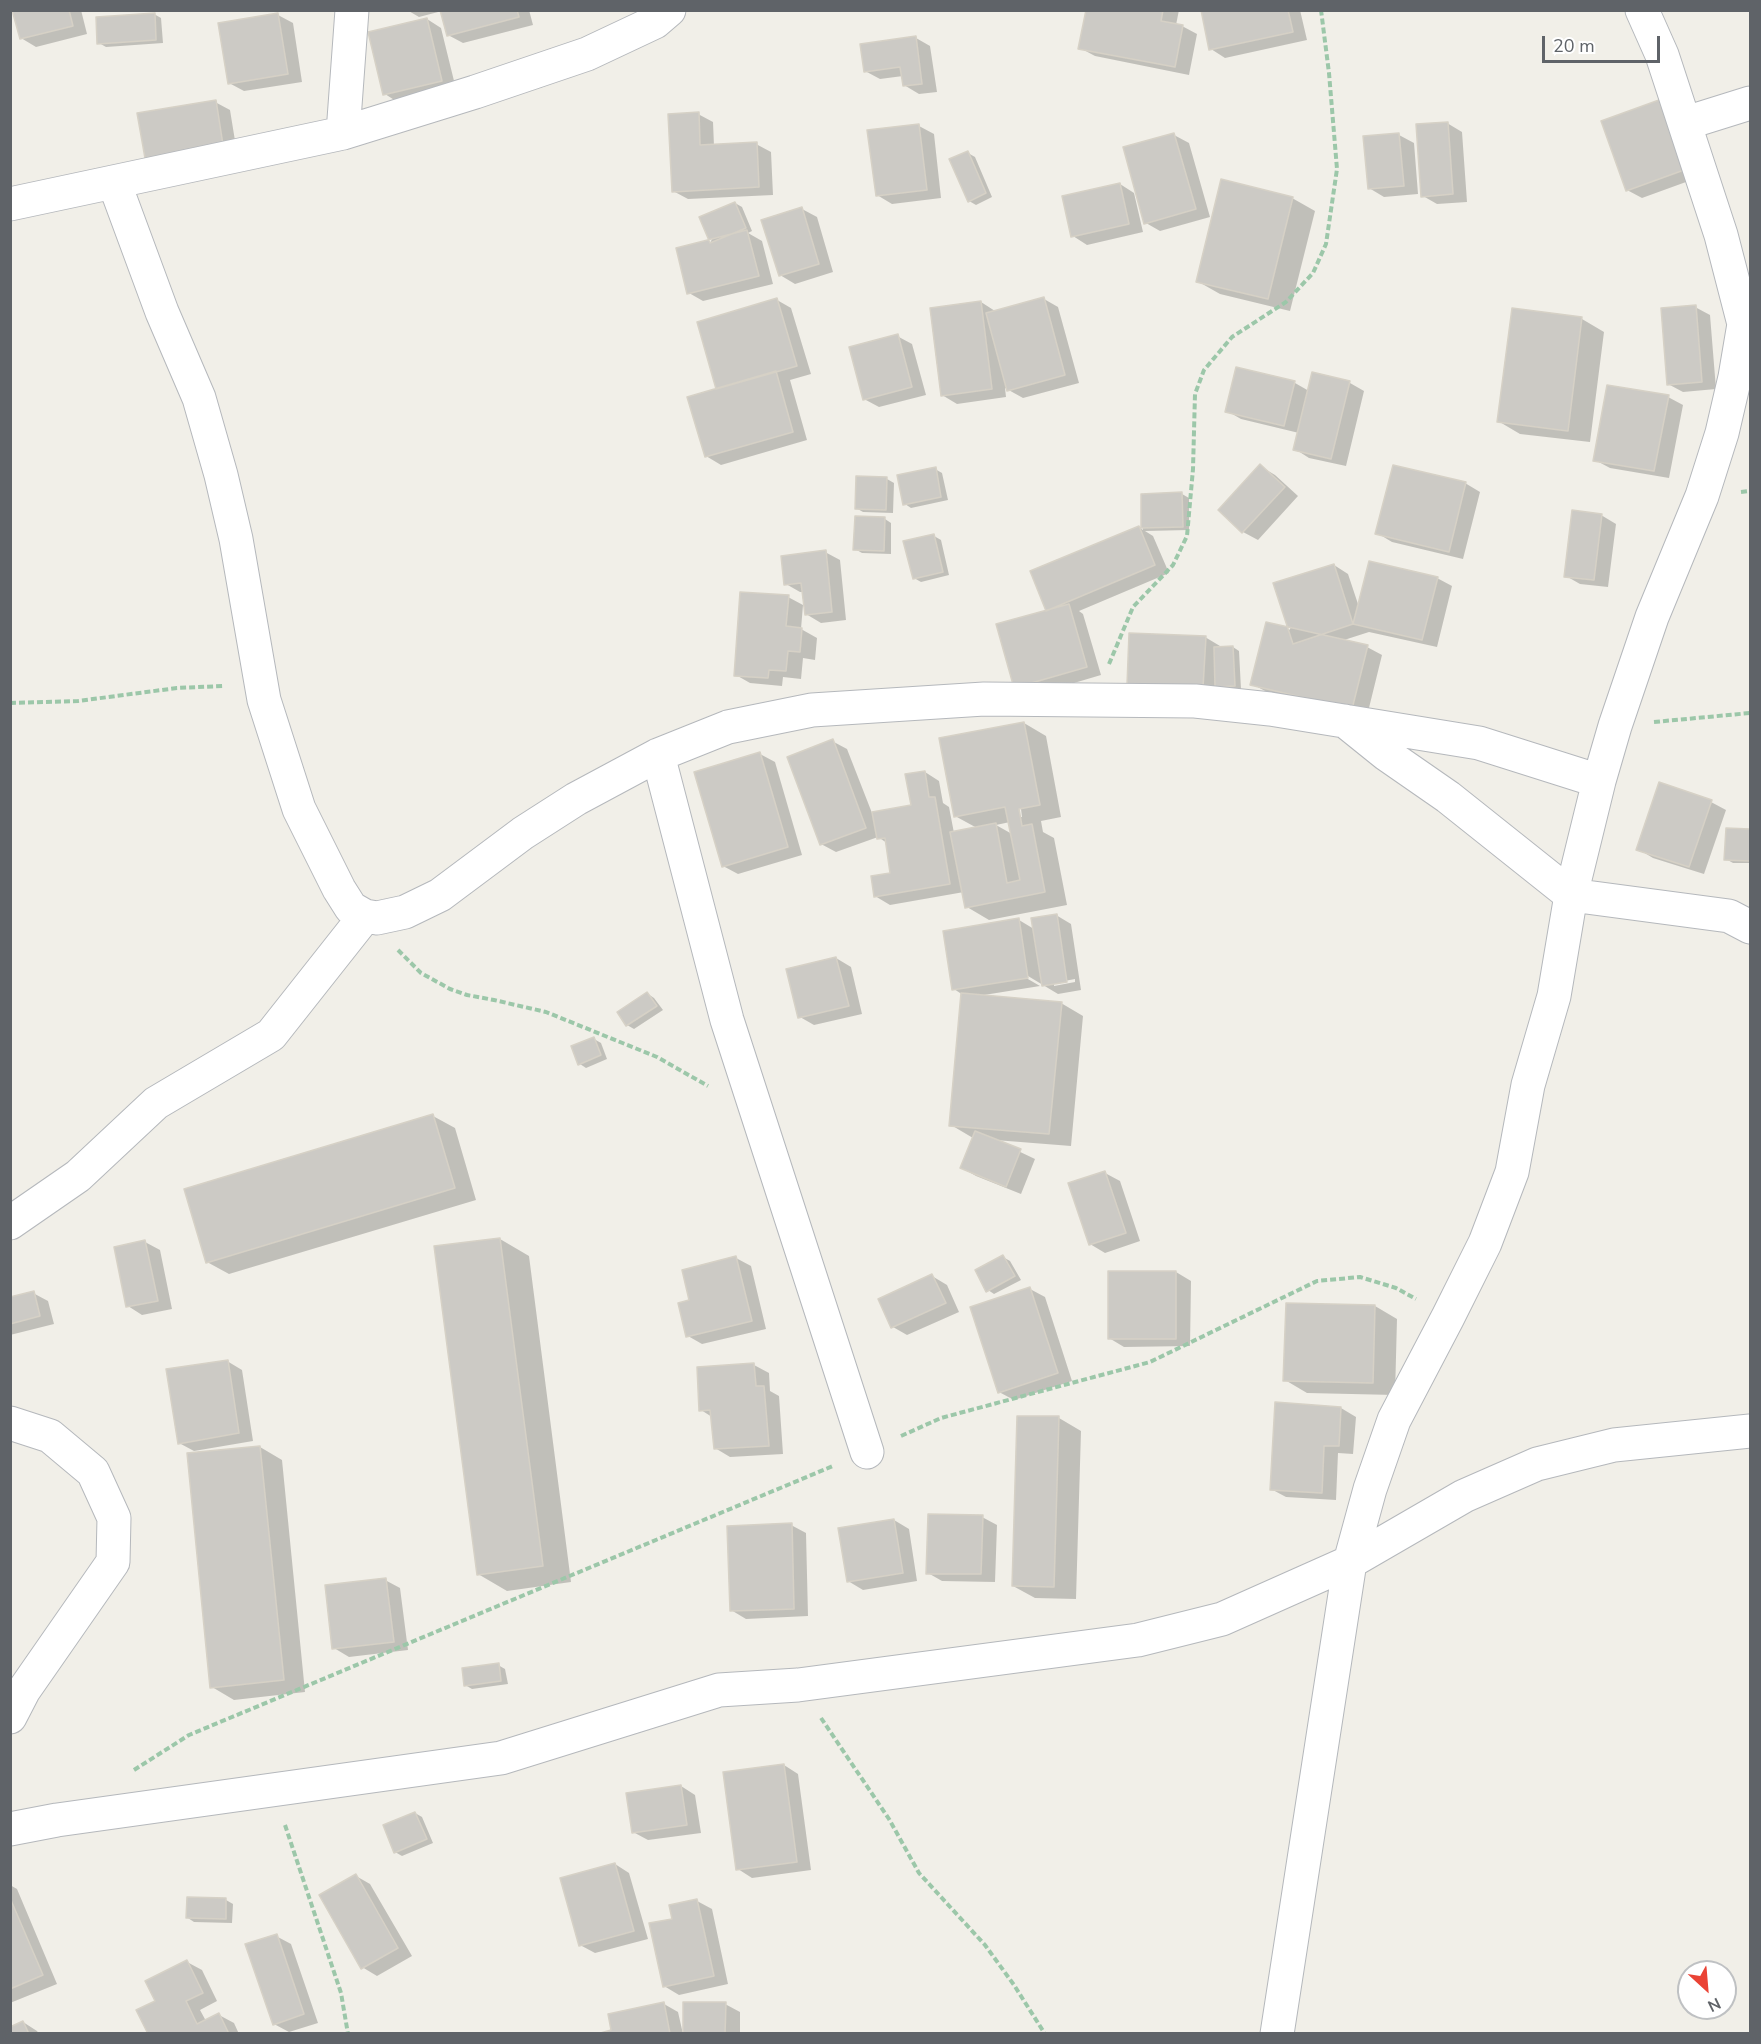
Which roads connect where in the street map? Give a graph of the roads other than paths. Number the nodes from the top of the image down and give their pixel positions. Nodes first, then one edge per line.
1 (352, 10) edge
2 (669, 10) edge
3 (1642, 10) edge
4 (1750, 103) edge
5 (1686, 123) junction
6 (343, 133) junction
7 (114, 182) junction
8 (10, 204) edge
9 (1342, 719) junction
10 (658, 755) junction
11 (1599, 781) junction
12 (1570, 895) junction
13 (371, 917) junction
14 (1750, 927) edge
15 (10, 1223) edge
16 (10, 1423) edge
17 (1750, 1431) edge
18 (867, 1452) road end
19 (1350, 1562) junction
20 (10, 1717) edge
21 (10, 1829) edge
22 (1277, 2034) edge

1 - 6 street
2 - 6 street
3 - 5 street
4 - 5 street
5 - 11 street
6 - 7 street
7 - 8 street
7 - 13 street
9 - 10 street
9 - 11 street
9 - 12 street
10 - 13 street
10 - 18 street
11 - 12 street
12 - 14 street
12 - 19 street
13 - 15 street
16 - 20 street
17 - 19 street
19 - 21 street
19 - 22 street

